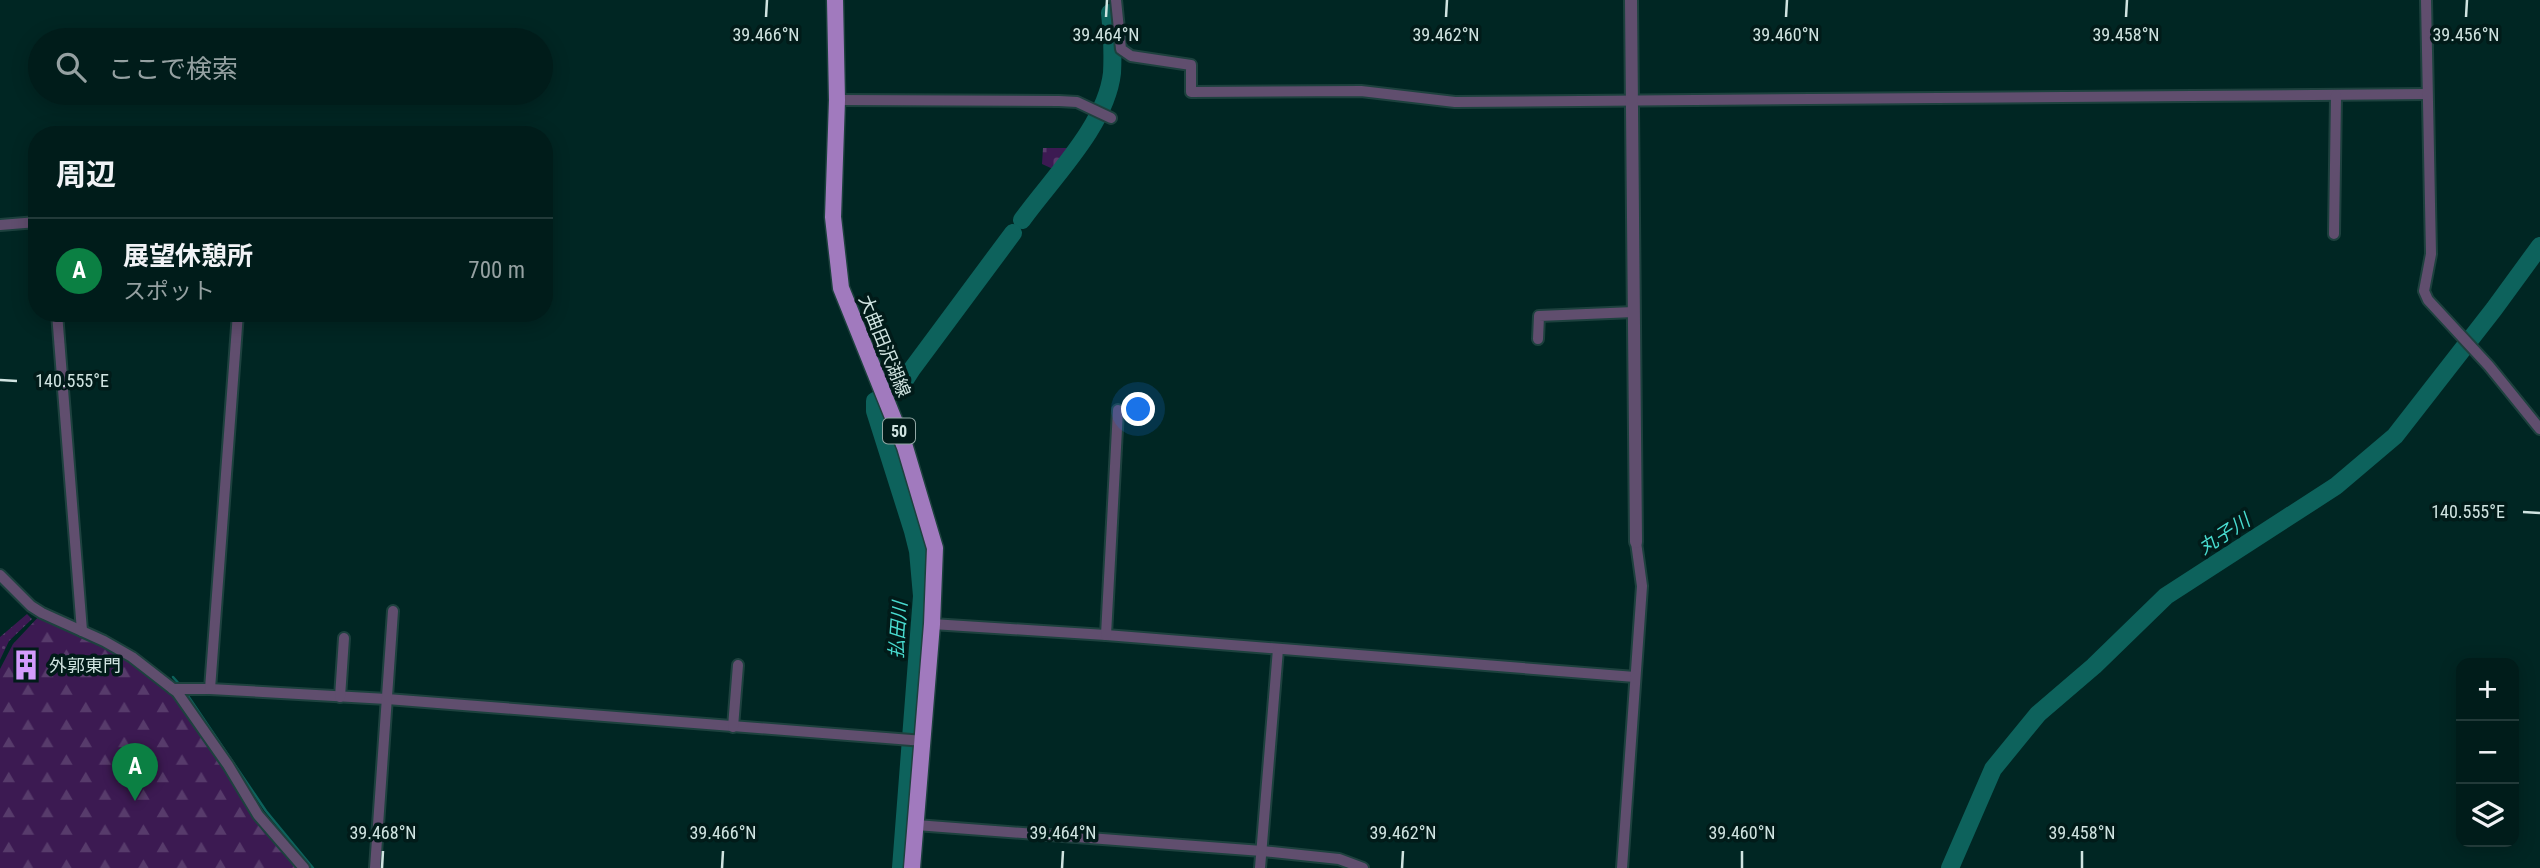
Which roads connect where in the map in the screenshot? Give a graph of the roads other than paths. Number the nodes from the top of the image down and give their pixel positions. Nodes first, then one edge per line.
1 (835, 0) edge
2 (1116, 0) edge
3 (1631, 0) edge
4 (2426, 0) edge
5 (2427, 94) junction
6 (2336, 95) junction
7 (837, 100) junction
8 (1633, 102) junction
9 (1111, 118) dead end
10 (28, 223) edge
11 (0, 225) edge
12 (2334, 234) dead end
13 (1634, 312) junction
14 (58, 322) edge
15 (237, 322) edge
16 (1538, 339) dead end
17 (1118, 410) dead end
18 (2540, 429) edge
19 (1636, 542) joint
20 (0, 575) edge
21 (393, 611) dead end
22 (932, 624) junction
23 (82, 631) junction
24 (1106, 635) junction
25 (344, 638) dead end
26 (1278, 649) junction
27 (738, 665) dead end
28 (1635, 677) junction
29 (173, 689) junction
30 (210, 689) junction
31 (340, 697) junction
32 (387, 699) junction
33 (733, 727) junction
34 (924, 741) junction
35 (916, 825) junction
36 (1262, 851) junction
37 (304, 868) edge
38 (375, 868) edge
39 (912, 868) edge
40 (1260, 868) edge
41 (1363, 868) edge
42 (1622, 868) edge

1 - 7 main road, 大曲田沢湖線 / 50
2 - 8 street
3 - 8 street
4 - 5 street
5 - 6 street
5 - 18 street
6 - 8 street
6 - 12 street
7 - 9 street
7 - 22 main road, 大曲田沢湖線 / 50
8 - 13 street
10 - 11 street
13 - 16 street
13 - 19 street
14 - 23 street
15 - 30 street
17 - 24 street
19 - 28 street
20 - 23 street
21 - 32 street
22 - 24 street
22 - 34 main road, 大曲田沢湖線 / 50
23 - 29 street
24 - 26 street
25 - 31 street
26 - 28 street
26 - 36 street
27 - 33 street
28 - 42 street
29 - 30 street
29 - 37 street
30 - 31 street
31 - 32 street
32 - 33 street
32 - 38 street
33 - 34 street
34 - 35 main road, 大曲田沢湖線 / 50
35 - 36 street
35 - 39 main road, 大曲田沢湖線 / 50
36 - 40 street
36 - 41 street

